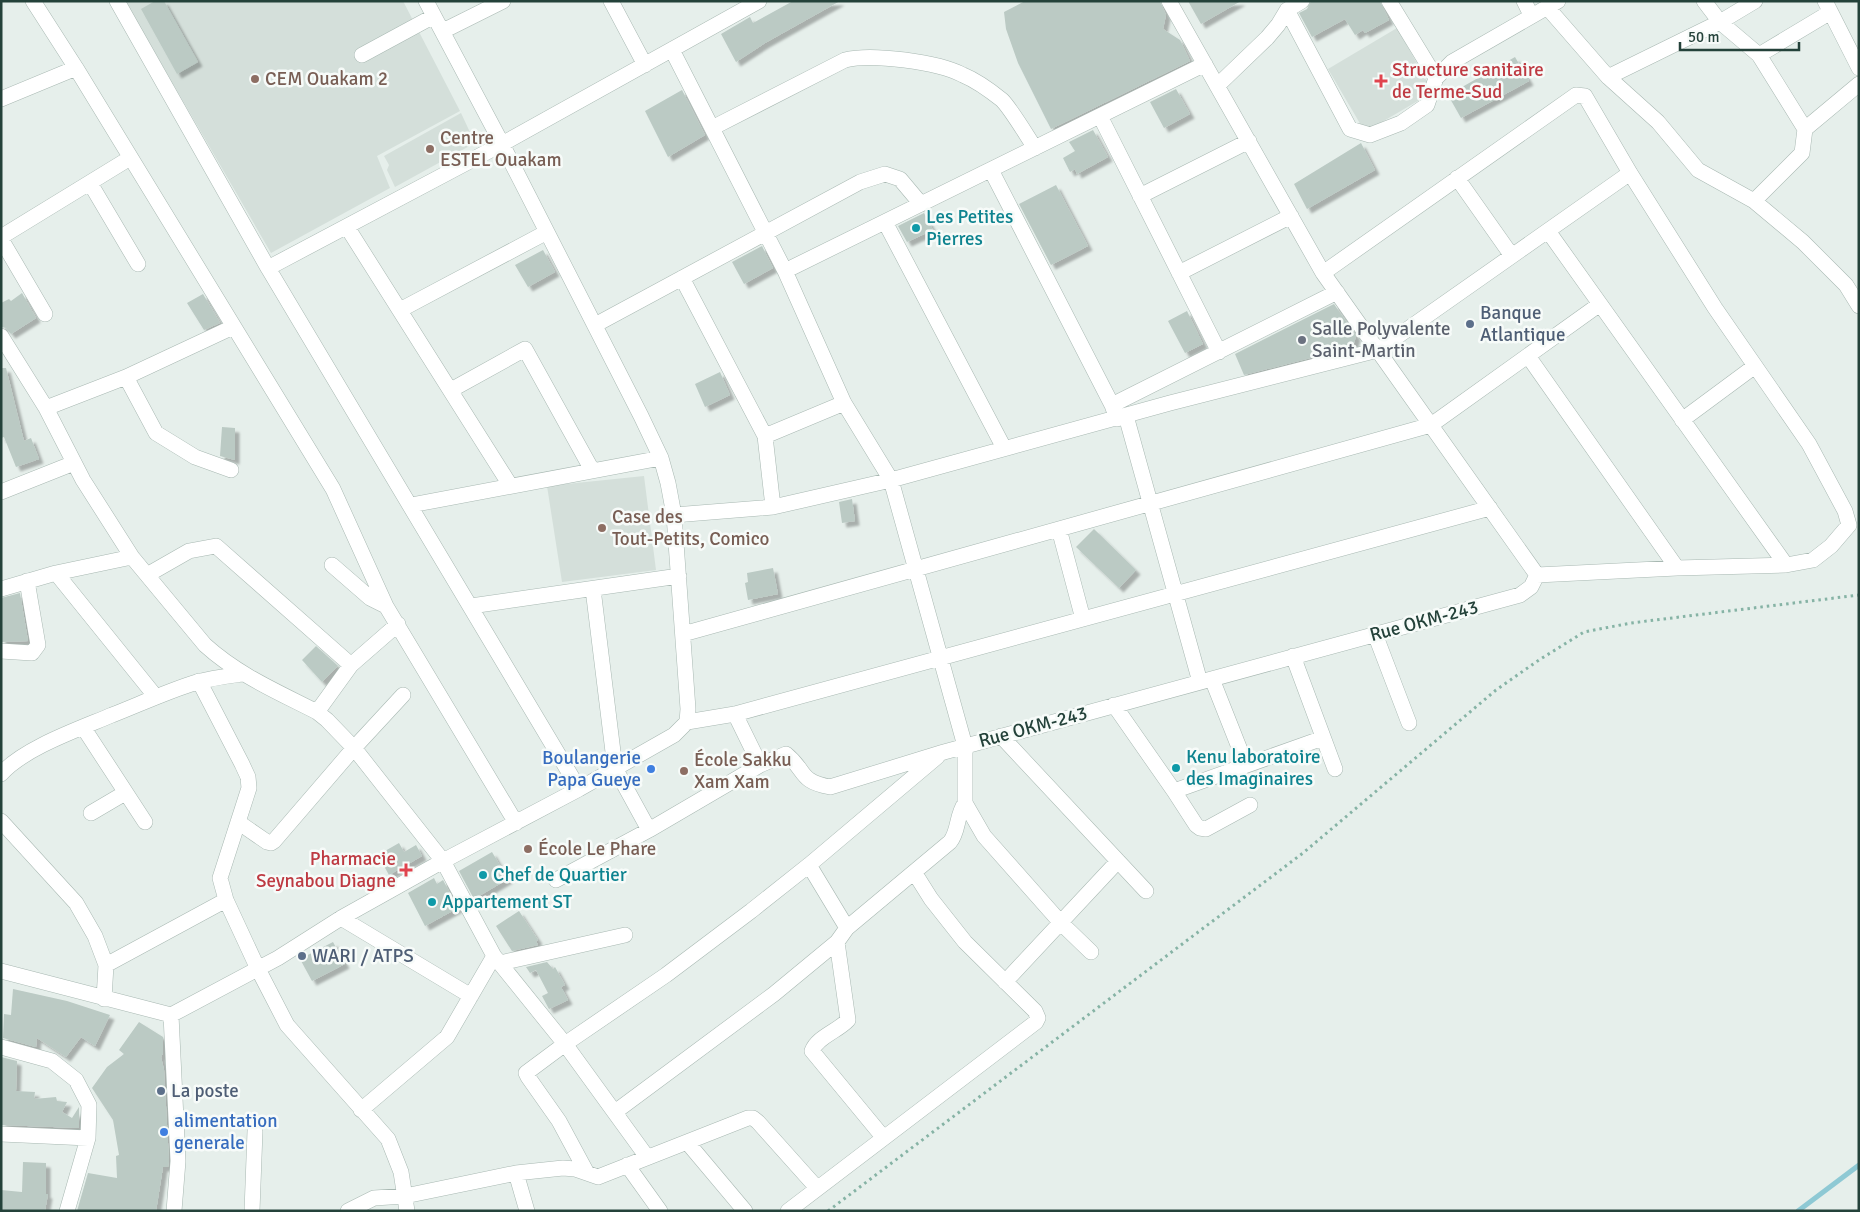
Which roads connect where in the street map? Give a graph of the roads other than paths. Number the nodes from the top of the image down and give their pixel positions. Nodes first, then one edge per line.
1 (33, 1) edge
2 (117, 1) edge
3 (426, 1) edge
4 (503, 1) edge
5 (611, 1) edge
6 (759, 1) edge
7 (1169, 1) edge
8 (1302, 1) edge
9 (1389, 1) edge
10 (1524, 1) edge
11 (1704, 1) edge
12 (1755, 1) edge
13 (1553, 4) edge
14 (1827, 7) edge
15 (1287, 10) junction
16 (1532, 15) junction
17 (434, 16) junction
18 (1720, 22) junction
19 (442, 31) junction
20 (672, 50) junction
21 (362, 55) dead end
22 (1759, 55) junction
23 (1205, 64) junction
24 (645, 65) junction
25 (76, 68) junction
26 (1859, 68) edge
27 (1608, 77) junction
28 (1436, 78) junction
29 (1859, 84) edge
30 (1217, 86) junction
31 (1, 99) edge
32 (1100, 116) junction
33 (712, 128) junction
34 (1805, 129) junction
35 (1249, 141) junction
36 (502, 144) junction
37 (1035, 148) junction
38 (130, 158) junction
39 (991, 170) junction
40 (1630, 173) junction
41 (1457, 178) junction
42 (90, 183) junction
43 (1140, 196) junction
44 (1754, 201) junction
45 (921, 204) junction
46 (1291, 216) junction
47 (885, 222) junction
48 (347, 226) junction
49 (1548, 230) junction
50 (547, 232) junction
51 (766, 233) junction
52 (1, 238) edge
53 (1512, 256) junction
54 (138, 264) dead end
55 (268, 268) junction
56 (785, 272) junction
57 (1179, 273) junction
58 (1323, 273) junction
59 (682, 278) junction
60 (1337, 292) junction
61 (1600, 304) junction
62 (1859, 306) edge
63 (400, 310) junction
64 (45, 314) dead end
65 (595, 325) junction
66 (233, 327) junction
67 (3, 340) edge
68 (1378, 350) junction
69 (1219, 352) junction
70 (1528, 356) junction
71 (1755, 366) junction
72 (126, 376) junction
73 (451, 390) junction
74 (844, 403) junction
75 (46, 408) junction
76 (1118, 413) junction
77 (1682, 420) junction
78 (1431, 425) junction
79 (765, 436) junction
80 (1004, 448) junction
81 (660, 458) junction
82 (74, 463) junction
83 (231, 470) dead end
84 (592, 470) junction
85 (891, 480) junction
86 (510, 485) junction
87 (1, 492) edge
88 (1150, 504) junction
89 (410, 505) junction
90 (774, 507) junction
91 (1490, 508) junction
92 (674, 515) junction
93 (1059, 529) junction
94 (132, 557) junction
95 (332, 565) dead end
96 (1786, 565) junction
97 (1678, 568) junction
98 (916, 569) junction
99 (56, 573) junction
100 (147, 575) junction
101 (1537, 575) junction
102 (679, 576) junction
103 (27, 581) junction
104 (592, 589) junction
105 (1, 590) edge
106 (1176, 594) junction
107 (386, 606) junction
108 (471, 606) junction
109 (1083, 619) junction
110 (398, 624) junction
111 (683, 634) junction
112 (1375, 634) junction
113 (1, 651) edge
114 (1293, 656) junction
115 (941, 658) junction
116 (351, 665) junction
117 (242, 674) junction
118 (1206, 680) junction
119 (199, 681) junction
120 (403, 695) dead end
121 (156, 697) junction
122 (1114, 705) junction
123 (317, 712) junction
124 (735, 714) junction
125 (687, 722) junction
126 (1409, 723) dead end
127 (83, 727) junction
128 (1001, 736) junction
129 (1323, 738) junction
130 (965, 746) junction
131 (354, 748) junction
132 (944, 752) junction
133 (760, 765) junction
134 (1246, 765) junction
135 (615, 768) junction
136 (1335, 769) dead end
137 (1, 774) edge
138 (579, 789) junction
139 (1174, 791) junction
140 (125, 792) junction
141 (965, 803) junction
142 (1250, 805) dead end
143 (91, 813) dead end
144 (1, 821) edge
145 (145, 822) dead end
146 (238, 822) junction
147 (516, 823) junction
148 (649, 830) junction
149 (443, 861) junction
150 (1118, 861) junction
151 (809, 865) junction
152 (914, 872) junction
153 (556, 880) dead end
154 (1146, 891) dead end
155 (226, 900) junction
156 (341, 918) junction
157 (1062, 923) junction
158 (847, 928) junction
159 (625, 935) dead end
160 (837, 942) junction
161 (1091, 952) dead end
162 (497, 960) junction
163 (106, 965) junction
164 (258, 969) junction
165 (1, 971) edge
166 (1005, 982) junction
167 (471, 996) junction
168 (104, 998) junction
169 (171, 1015) junction
170 (565, 1044) junction
171 (1, 1047) edge
172 (361, 1110) junction
173 (615, 1112) junction
174 (255, 1131) dead end
175 (1, 1134) edge
176 (883, 1137) junction
177 (88, 1138) junction
178 (687, 1142) junction
179 (647, 1157) junction
180 (627, 1165) junction
181 (516, 1173) junction
182 (587, 1173) junction
183 (817, 1188) junction
184 (406, 1203) edge
185 (67, 1211) edge
186 (174, 1211) edge
187 (252, 1211) edge
188 (348, 1211) edge
189 (527, 1211) edge
190 (660, 1211) edge
191 (745, 1211) edge
192 (788, 1211) edge

1 - 25 street
2 - 55 street
3 - 17 street
4 - 19 street
5 - 24 street
6 - 20 street
7 - 23 street
8 - 15 street
9 - 28 street
10 - 16 street
11 - 18 street
12 - 18 street
13 - 16 street
13 - 27 street
14 - 22 street
14 - 26 street
15 - 28 street
15 - 30 street
16 - 28 street
17 - 19 street
17 - 21 street
18 - 22 street
18 - 27 street
19 - 36 street
20 - 24 street
20 - 33 street
22 - 34 street
23 - 30 street
23 - 32 street
24 - 36 street
25 - 31 street
25 - 38 street
27 - 44 street
29 - 34 street
30 - 35 street
32 - 37 street
32 - 43 street
33 - 37 street
33 - 51 street
34 - 44 street
35 - 43 street
35 - 46 street
36 - 48 street
36 - 50 street
37 - 39 street
38 - 42 street
38 - 66 street
39 - 45 street
39 - 76 street
40 - 41 street
40 - 49 street
40 - 71 street
41 - 53 street
41 - 58 street
42 - 52 street
42 - 54 street
43 - 57 street
44 - 62 street
45 - 47 street
45 - 51 street
46 - 57 street
46 - 58 street
47 - 56 street
47 - 80 street
48 - 55 street
48 - 63 street
49 - 53 street
49 - 61 street
50 - 63 street
50 - 65 street
51 - 56 street
51 - 59 street
52 - 64 street
53 - 68 street
55 - 89 street
56 - 74 street
57 - 69 street
58 - 60 street
59 - 65 street
59 - 79 street
60 - 68 street
60 - 69 street
61 - 70 street
61 - 77 street
63 - 73 street
65 - 81 street
66 - 72 street
66 - 107 street
67 - 75 street
68 - 76 street
68 - 78 street
69 - 76 street
70 - 78 street
70 - 97 street
71 - 77 street
71 - 96 street
72 - 75 street
72 - 83 street
73 - 84 street
73 - 86 street
74 - 79 street
74 - 85 street
75 - 82 street
76 - 80 street
76 - 88 street
77 - 96 street
78 - 88 street
78 - 91 street
79 - 90 street
80 - 85 street
81 - 84 street
81 - 92 street
82 - 87 street
82 - 94 street
84 - 86 street
85 - 90 street
85 - 98 street
86 - 89 street
88 - 93 street
88 - 106 street
89 - 108 street
90 - 92 street
91 - 101 street
91 - 106 street
92 - 102 street
93 - 98 street
93 - 109 street
94 - 99 street
94 - 100 street
95 - 107 street
96 - 97 street
97 - 101 street
98 - 111 street
98 - 115 street
99 - 103 street
99 - 121 street
100 - 116 street
100 - 117 street
101 - 112 street, Rue OKM-243
102 - 104 street
102 - 111 street
103 - 105 street
103 - 113 street
104 - 108 street
104 - 135 street
106 - 109 street
106 - 118 street
107 - 110 street
108 - 138 street
109 - 115 street
110 - 116 street
110 - 147 street
111 - 125 street
112 - 114 street, Rue OKM-243
112 - 126 street
114 - 118 street, Rue OKM-243
114 - 129 street
115 - 124 street
115 - 130 street
116 - 123 street
117 - 119 street
117 - 123 street
118 - 122 street, Rue OKM-243
118 - 134 street
119 - 121 street
119 - 146 street
120 - 131 street
121 - 127 street
122 - 128 street, Rue OKM-243
122 - 139 street
123 - 131 street
124 - 125 street
124 - 133 street
125 - 135 street
127 - 137 street
127 - 140 street
128 - 130 street, Rue OKM-243
128 - 150 street
129 - 134 street
129 - 136 street
130 - 132 street, Rue OKM-243
130 - 141 street
131 - 146 street
131 - 149 street
132 - 133 street, Rue OKM-243
132 - 151 street
133 - 148 street, Rue OKM-243
134 - 139 street
135 - 138 street
135 - 148 street
138 - 147 street
139 - 142 street
140 - 143 street
140 - 145 street
141 - 152 street
141 - 157 street
144 - 163 street
146 - 155 street
147 - 149 street
148 - 153 street, Rue OKM-243
149 - 156 street
149 - 162 street
150 - 154 street
150 - 157 street
151 - 158 street
151 - 170 street
152 - 158 street
152 - 166 street
155 - 163 street
155 - 164 street
156 - 164 street
156 - 167 street
157 - 161 street
157 - 166 street
158 - 160 street
159 - 162 street
160 - 173 street
160 - 176 street
162 - 167 street
162 - 170 street
163 - 168 street
164 - 169 street
164 - 172 street
165 - 168 street
166 - 176 street
167 - 172 street
168 - 169 street
169 - 186 street
170 - 173 street
170 - 182 street
171 - 177 street
172 - 184 street
173 - 179 street
174 - 187 street
175 - 177 street
176 - 183 street
177 - 185 street
178 - 179 street
178 - 183 street
178 - 191 street
179 - 180 street
180 - 182 street
180 - 190 street
181 - 182 street
181 - 184 street
181 - 189 street
183 - 192 street
184 - 188 street

